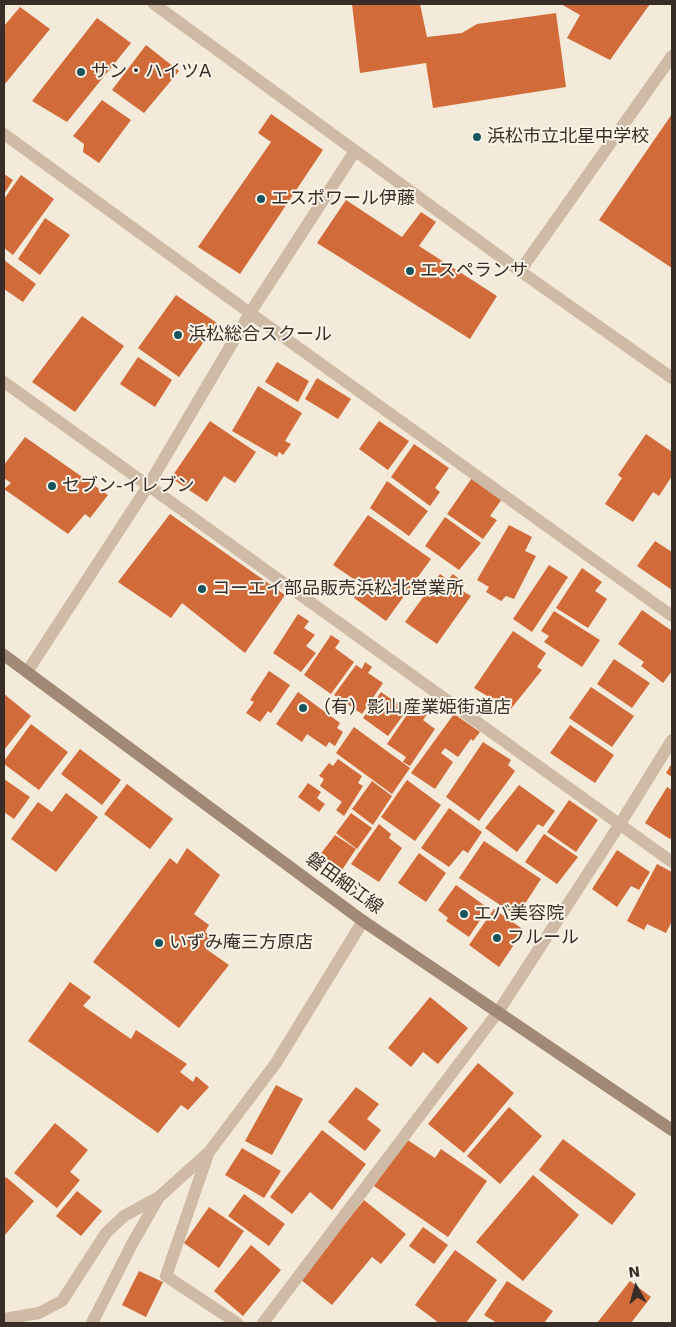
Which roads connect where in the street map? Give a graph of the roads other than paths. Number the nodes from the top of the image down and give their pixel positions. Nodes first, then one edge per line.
1 (154, 4) edge
2 (672, 56) edge
3 (4, 134) edge
4 (355, 150) junction
5 (520, 271) junction
6 (250, 313) junction
7 (672, 378) edge
8 (4, 382) edge
9 (148, 486) junction
10 (672, 616) edge
11 (5, 658) edge
12 (27, 672) junction
13 (672, 740) edge
14 (620, 824) junction
15 (672, 862) edge
16 (363, 920) junction
17 (498, 1012) junction
18 (672, 1130) edge
19 (209, 1152) junction
20 (159, 1197) junction
21 (4, 1318) edge
22 (92, 1323) edge
23 (237, 1323) edge
24 (263, 1323) edge

1 - 4 street
2 - 5 street
3 - 6 street
4 - 5 street
4 - 6 street
5 - 7 street
6 - 9 street
6 - 10 street
8 - 9 street
9 - 12 street
9 - 14 street
11 - 12 main road, 磐田細江線
12 - 16 main road, 磐田細江線
13 - 14 street
14 - 15 street
14 - 17 street
16 - 17 main road, 磐田細江線
16 - 19 street
17 - 18 main road, 磐田細江線
17 - 24 street
19 - 20 street
19 - 23 street
20 - 21 street
20 - 22 street

